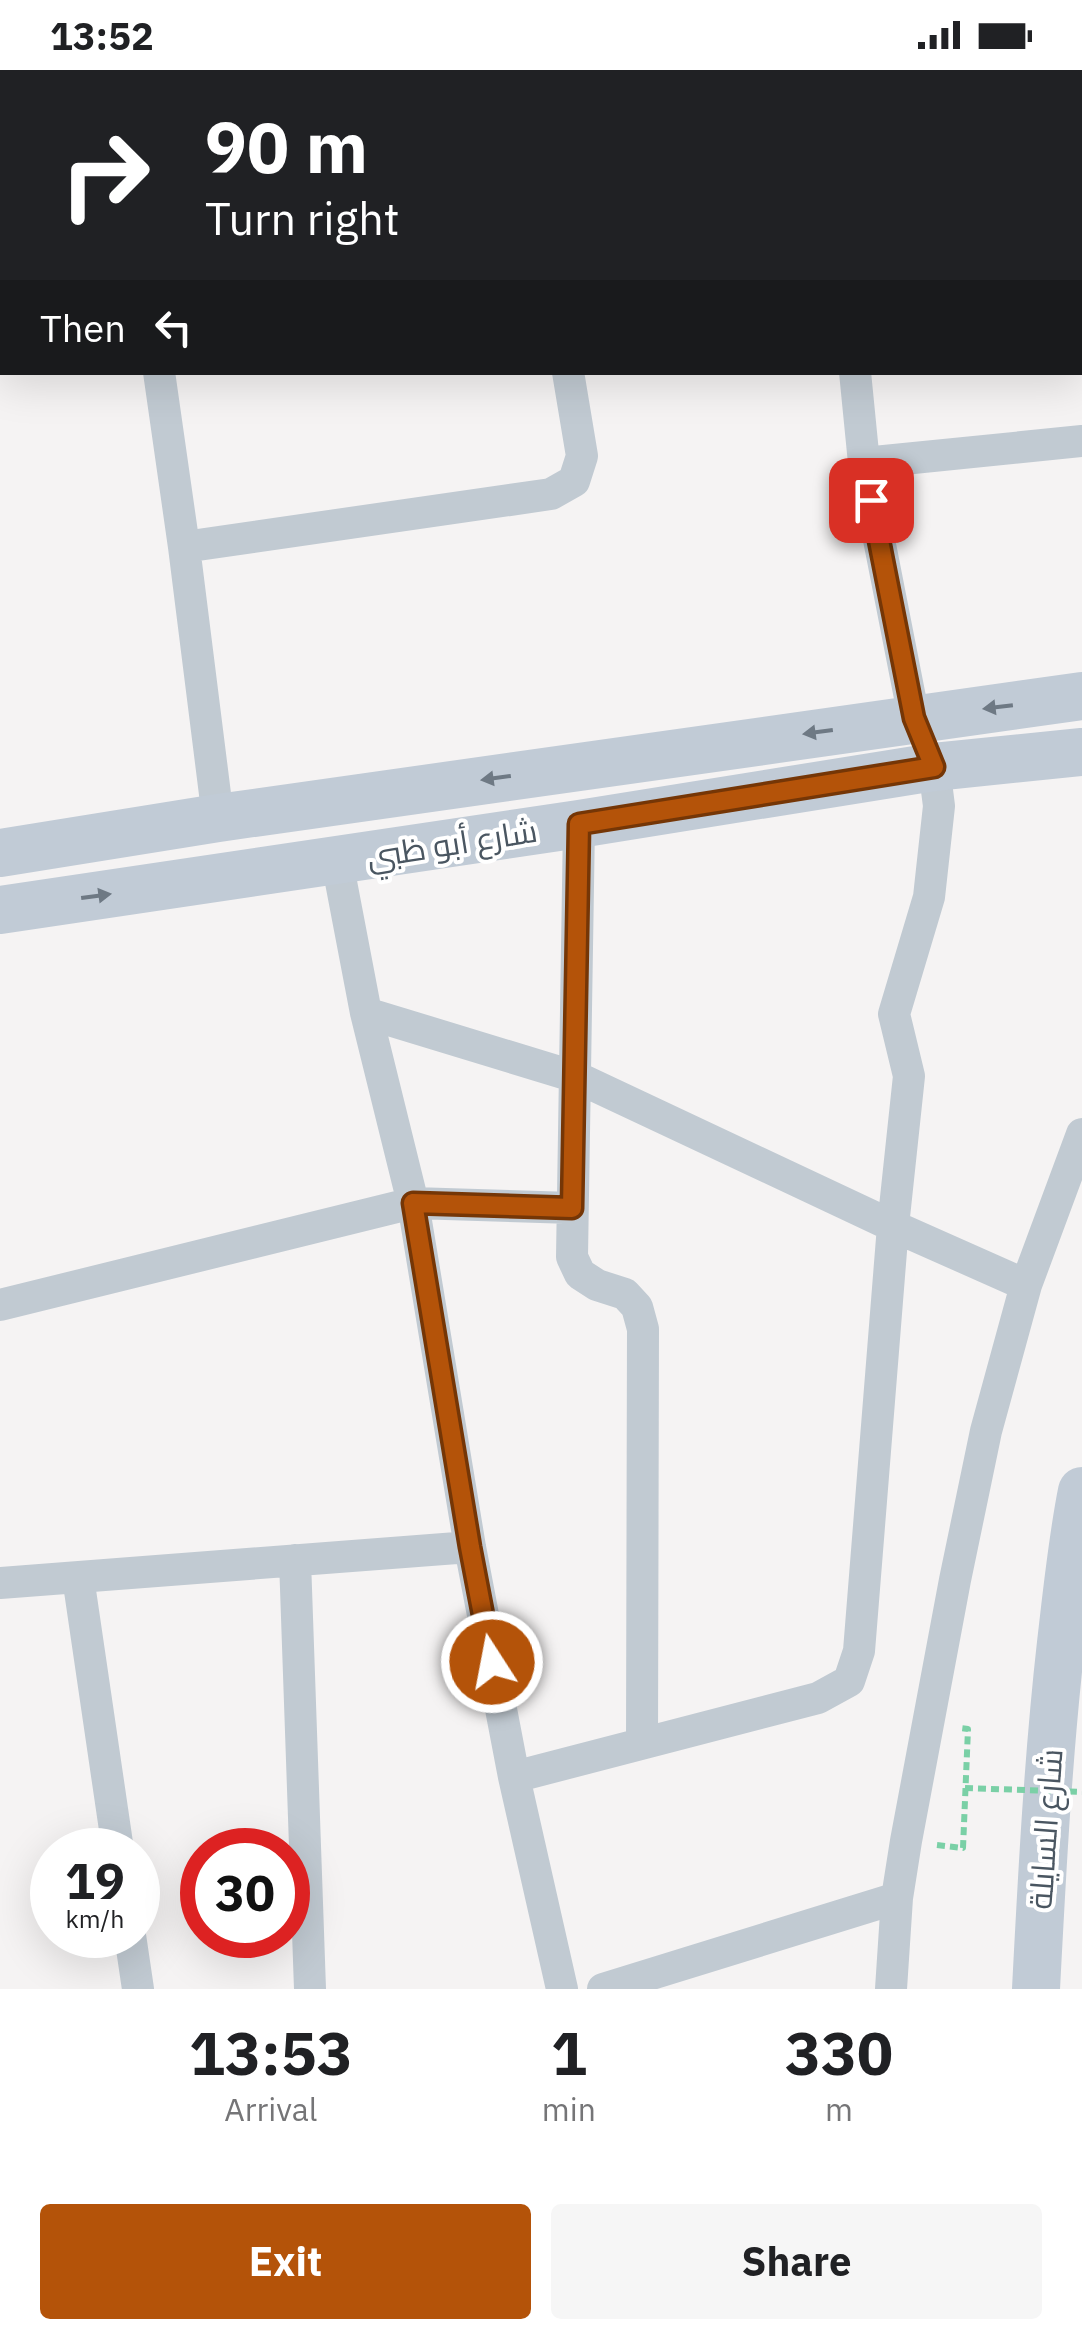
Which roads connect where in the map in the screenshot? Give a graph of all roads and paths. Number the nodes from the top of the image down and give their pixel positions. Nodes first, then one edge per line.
1 (159, 375) edge
2 (568, 375) edge
3 (854, 375) edge
4 (1082, 441) edge
5 (864, 463) junction
6 (184, 546) junction
7 (1082, 696) edge
8 (914, 718) junction
9 (1082, 752) edge
10 (934, 767) junction
11 (218, 818) junction
12 (579, 824) junction
13 (0, 853) edge
14 (336, 861) junction
15 (0, 910) edge
16 (366, 1013) junction
17 (576, 1077) junction
18 (1082, 1134) edge
19 (413, 1203) junction
20 (572, 1208) junction
21 (893, 1226) junction
22 (1026, 1285) junction
23 (0, 1305) edge
24 (1082, 1491) edge
25 (1077, 1538) edge
26 (470, 1547) junction
27 (294, 1560) junction
28 (78, 1577) junction
29 (0, 1583) edge
30 (968, 1729) dead end
31 (642, 1743) junction
32 (514, 1777) junction
33 (965, 1788) junction
34 (1082, 1792) edge
35 (115, 1828) edge
36 (963, 1848) dead end
37 (897, 1898) junction
38 (133, 1958) edge
39 (138, 1989) edge
40 (310, 1989) edge
41 (562, 1989) edge
42 (603, 1989) edge
43 (892, 1989) edge
44 (1036, 1989) edge

1 - 6 street
2 - 6 street
3 - 5 street
4 - 5 street
5 - 8 street
6 - 11 street
7 -> 8 main road, شارع أبو ظبي
8 - 10 main road
8 -> 11 main road, شارع أبو ظبي
9 - 10 main road, شارع أبو ظبي
10 - 12 main road, شارع أبو ظبي
10 - 21 street
11 - 13 main road, شارع أبو ظبي
12 - 14 main road, شارع أبو ظبي
12 - 17 street
15 -> 14 main road, شارع أبو ظبي
14 - 16 street
16 - 17 street
16 - 19 street
17 - 20 street
17 - 21 street
18 - 22 street
19 - 20 street
19 - 23 street
19 - 26 street
20 - 31 street
21 - 22 street
21 - 31 street
22 - 37 street
24 - 25 main road, شارع السايلة
25 - 44 main road, شارع السايلة
26 - 27 street
26 - 32 street
27 - 28 street
27 - 40 street
28 - 29 street
28 - 35 street
30 - 33 path
31 - 32 street
32 - 41 street
33 - 34 path, bridge
33 - 36 path
37 - 42 street
37 - 43 street
38 - 39 street

